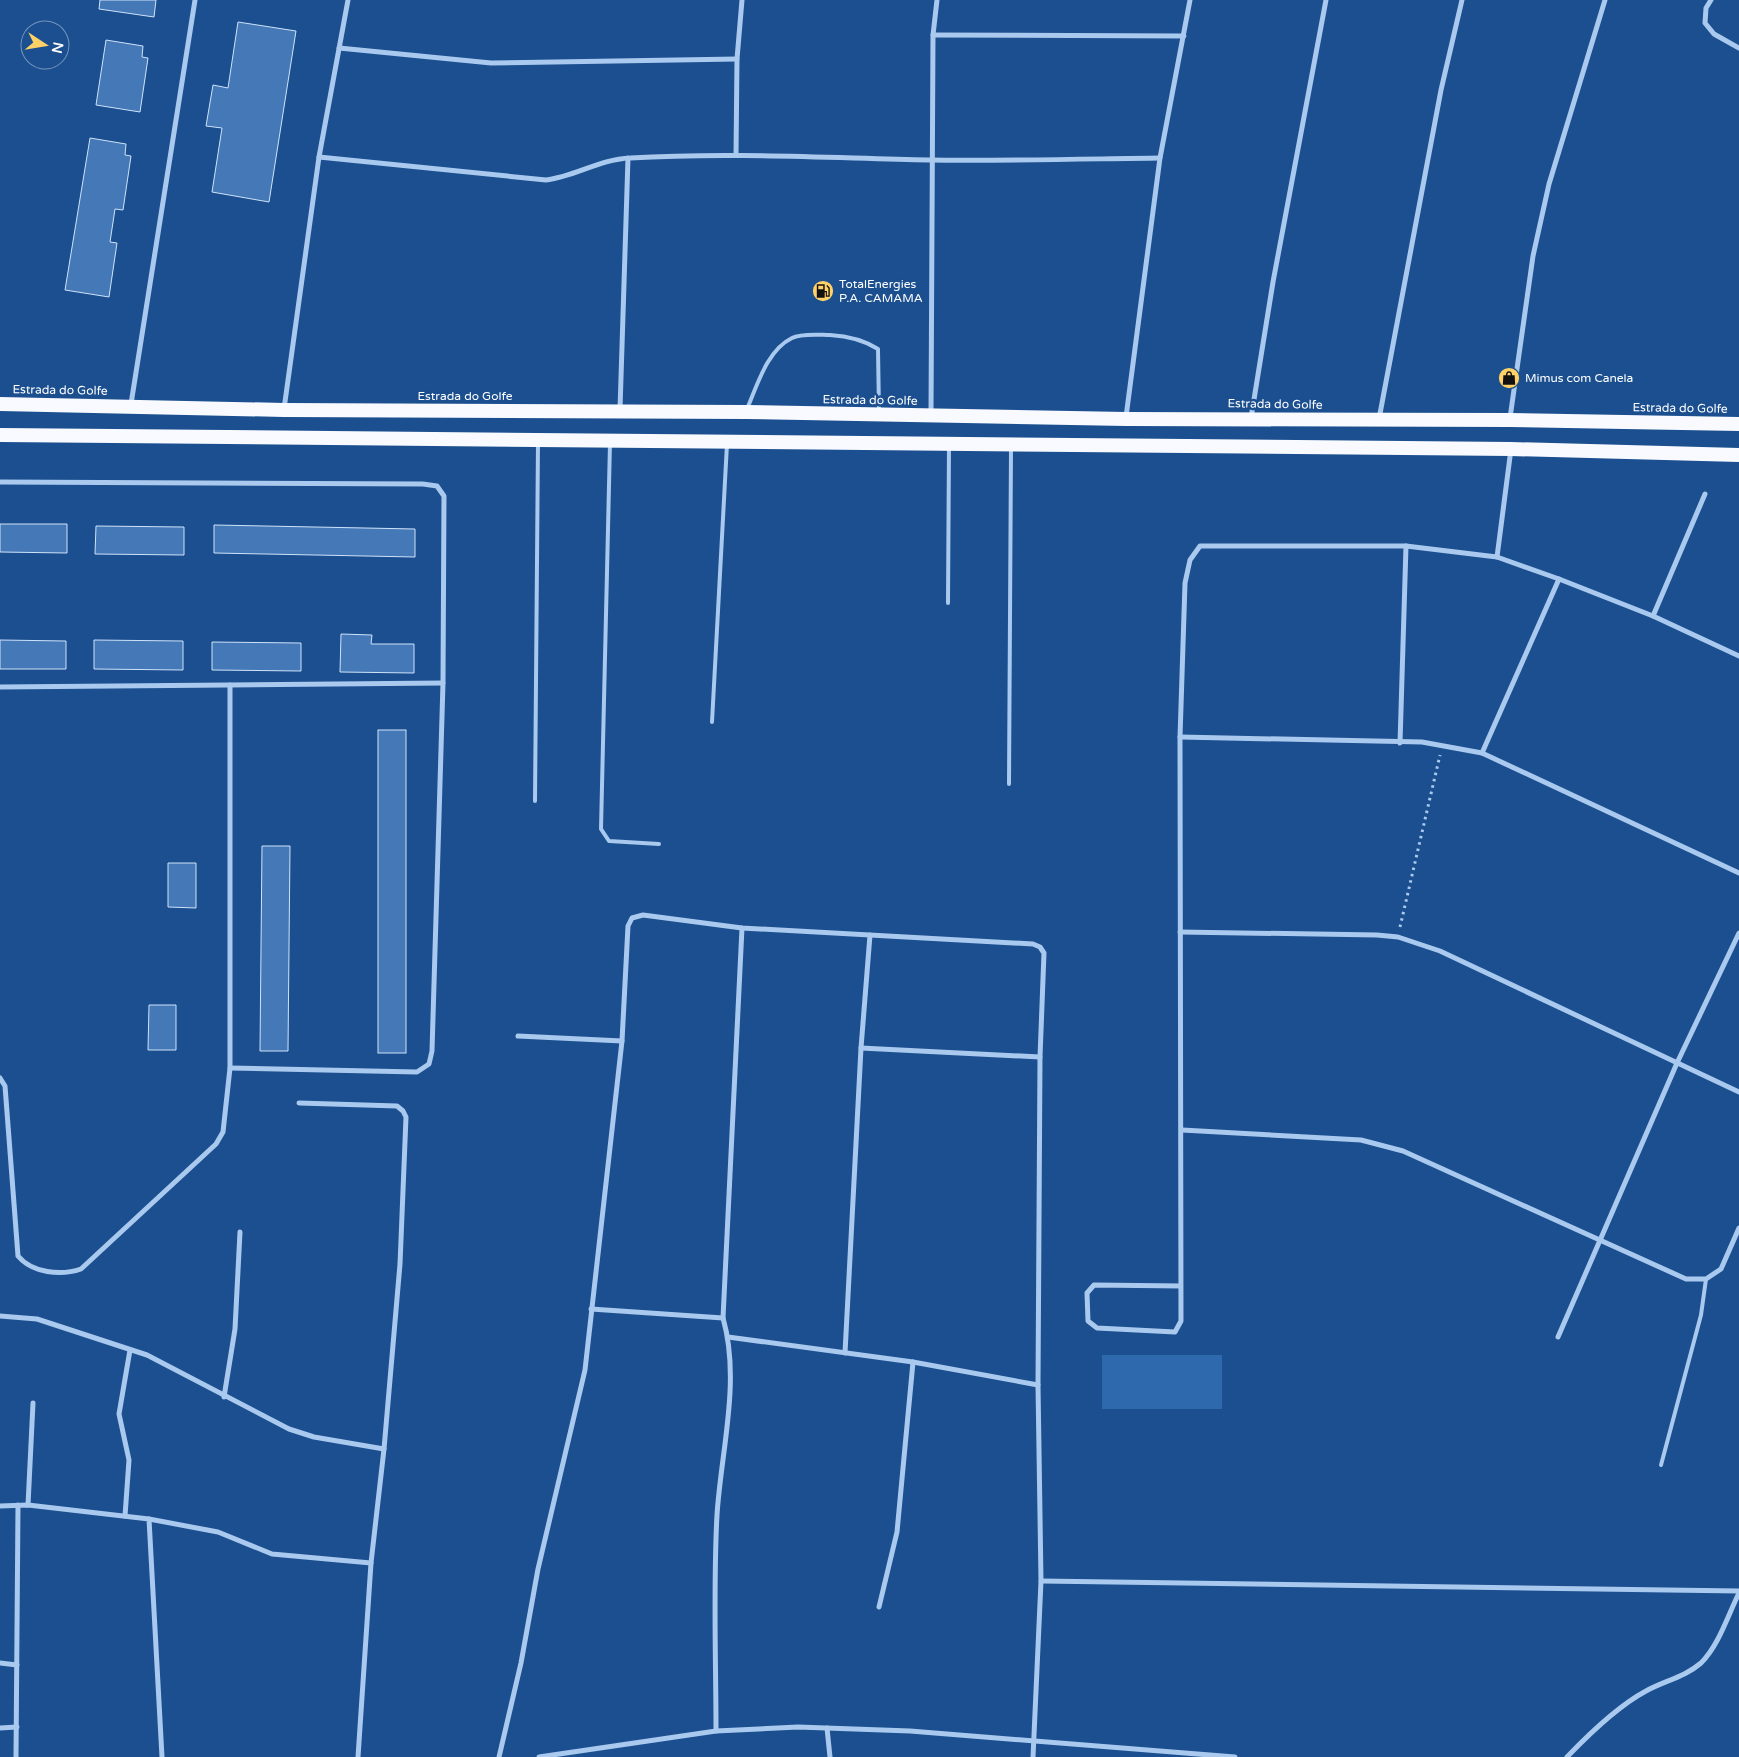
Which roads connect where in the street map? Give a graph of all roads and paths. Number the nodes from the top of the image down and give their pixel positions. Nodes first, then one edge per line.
1 (195, 0) edge
2 (348, 0) edge
3 (742, 0) edge
4 (936, 0) edge
5 (1190, 0) edge
6 (1326, 0) edge
7 (1462, 0) edge
8 (1605, 0) edge
9 (1710, 0) edge
10 (933, 35) junction
11 (1184, 36) junction
12 (339, 48) junction
13 (1739, 48) edge
14 (737, 59) junction
15 (736, 155) junction
16 (319, 157) junction
17 (628, 158) junction
18 (1160, 158) junction
19 (932, 160) junction
20 (0, 404) edge
21 (131, 407) junction
22 (284, 410) junction
23 (620, 412) junction
24 (746, 412) junction
25 (880, 415) junction
26 (930, 416) junction
27 (1251, 418) junction
28 (1126, 419) junction
29 (1379, 420) junction
30 (1510, 420) junction
31 (1739, 424) edge
32 (0, 435) edge
33 (538, 440) junction
34 (610, 440) junction
35 (727, 441) junction
36 (949, 443) junction
37 (1012, 444) junction
38 (1511, 449) junction
39 (1739, 455) edge
40 (0, 482) edge
41 (1705, 494) dead end
42 (1406, 546) junction
43 (1496, 557) junction
44 (1559, 578) junction
45 (948, 603) dead end
46 (1653, 616) junction
47 (1739, 656) edge
48 (443, 682) junction
49 (230, 684) junction
50 (0, 687) edge
51 (712, 722) dead end
52 (1180, 736) junction
53 (1400, 743) junction
54 (1442, 744) junction
55 (1482, 753) junction
56 (1009, 784) dead end
57 (535, 801) dead end
58 (659, 844) dead end
59 (1739, 873) edge
60 (742, 928) junction
61 (1180, 932) junction
62 (1739, 933) edge
63 (870, 935) junction
64 (1398, 937) junction
65 (518, 1036) dead end
66 (622, 1041) junction
67 (861, 1048) junction
68 (1040, 1057) junction
69 (1677, 1063) junction
70 (230, 1068) junction
71 (0, 1078) edge
72 (1739, 1092) edge
73 (299, 1103) dead end
74 (1182, 1130) junction
75 (1739, 1228) edge
76 (240, 1232) dead end
77 (1600, 1241) junction
78 (1706, 1280) junction
79 (1181, 1286) junction
80 (591, 1309) junction
81 (0, 1316) edge
82 (723, 1318) junction
83 (728, 1337) junction
84 (1558, 1337) dead end
85 (130, 1350) junction
86 (845, 1352) junction
87 (913, 1362) junction
88 (1038, 1385) junction
89 (224, 1397) junction
90 (33, 1403) dead end
91 (384, 1449) junction
92 (1661, 1465) dead end
93 (18, 1505) junction
94 (28, 1505) junction
95 (0, 1506) edge
96 (125, 1516) junction
97 (149, 1519) junction
98 (371, 1563) junction
99 (1041, 1581) junction
100 (1739, 1592) edge
101 (879, 1607) dead end
102 (0, 1663) edge
103 (17, 1664) junction
104 (17, 1727) junction
105 (0, 1728) edge
106 (828, 1728) junction
107 (716, 1731) junction
108 (1033, 1740) junction
109 (16, 1757) edge
110 (162, 1757) edge
111 (358, 1757) edge
112 (499, 1757) edge
113 (539, 1757) edge
114 (830, 1757) edge
115 (1033, 1757) edge
116 (1235, 1757) edge
117 (1568, 1757) edge

1 - 21 street
2 - 12 street
3 - 14 street
4 - 10 street
5 - 11 street
6 - 27 street
7 - 29 street
8 - 30 street
9 - 13 street
10 - 11 street
10 - 19 street
11 - 18 street
12 - 14 street
12 - 16 street
14 - 15 street
15 - 17 street
15 - 19 street
16 - 17 street
16 - 22 street
17 - 23 street
18 - 19 street
18 - 28 street
19 - 26 street
20 - 21 highway, Estrada do Golfe
21 - 22 highway, Estrada do Golfe
22 - 23 highway, Estrada do Golfe
23 - 24 highway, Estrada do Golfe
24 - 25 highway, Estrada do Golfe
24 - 25 lane
25 - 26 highway, Estrada do Golfe
26 - 28 highway, Estrada do Golfe
27 - 28 highway, Estrada do Golfe
27 - 29 highway, Estrada do Golfe
29 - 30 highway, Estrada do Golfe
30 - 31 highway, Estrada do Golfe
32 - 33 highway
33 - 34 highway
33 - 57 lane
34 - 35 highway
34 - 58 lane
35 - 36 highway
35 - 51 lane
36 - 37 highway
36 - 45 lane
37 - 38 highway
37 - 56 lane
38 - 39 highway
38 - 43 street
40 - 48 street
41 - 46 street
42 - 43 street
42 - 52 street
42 - 53 street
43 - 44 street
44 - 46 street
44 - 55 street
46 - 47 street
48 - 49 street
48 - 70 street
49 - 50 street
49 - 70 street
52 - 53 street
52 - 61 street
53 - 54 street
54 - 55 street
54 - 64 path
55 - 59 street
60 - 63 street
60 - 66 street
60 - 82 street
61 - 64 street
61 - 74 street
62 - 69 street
63 - 67 street
63 - 68 street
64 - 69 street
65 - 66 street
66 - 80 street
67 - 68 street
67 - 86 street
68 - 88 street
69 - 72 street
69 - 77 street
70 - 71 street
73 - 91 street
74 - 77 street
74 - 79 street
75 - 78 street
76 - 89 street
77 - 78 street
77 - 84 street
78 - 92 lane
79 - 79 street
80 - 82 street
80 - 112 street
81 - 85 street
82 - 83 street
83 - 86 street
83 - 107 street
85 - 89 street
85 - 96 street
86 - 87 street
87 - 88 street
87 - 101 street
88 - 99 street
89 - 91 street
90 - 94 street
91 - 98 street
93 - 94 street
93 - 95 street
93 - 103 street
94 - 96 street
96 - 97 street
97 - 98 street
97 - 110 street
98 - 111 street
99 - 100 street
99 - 108 street
100 - 117 street
102 - 103 street
103 - 104 street
104 - 105 street
104 - 109 street
106 - 107 street
106 - 108 street
106 - 114 street
107 - 113 street
108 - 115 street
108 - 116 street

